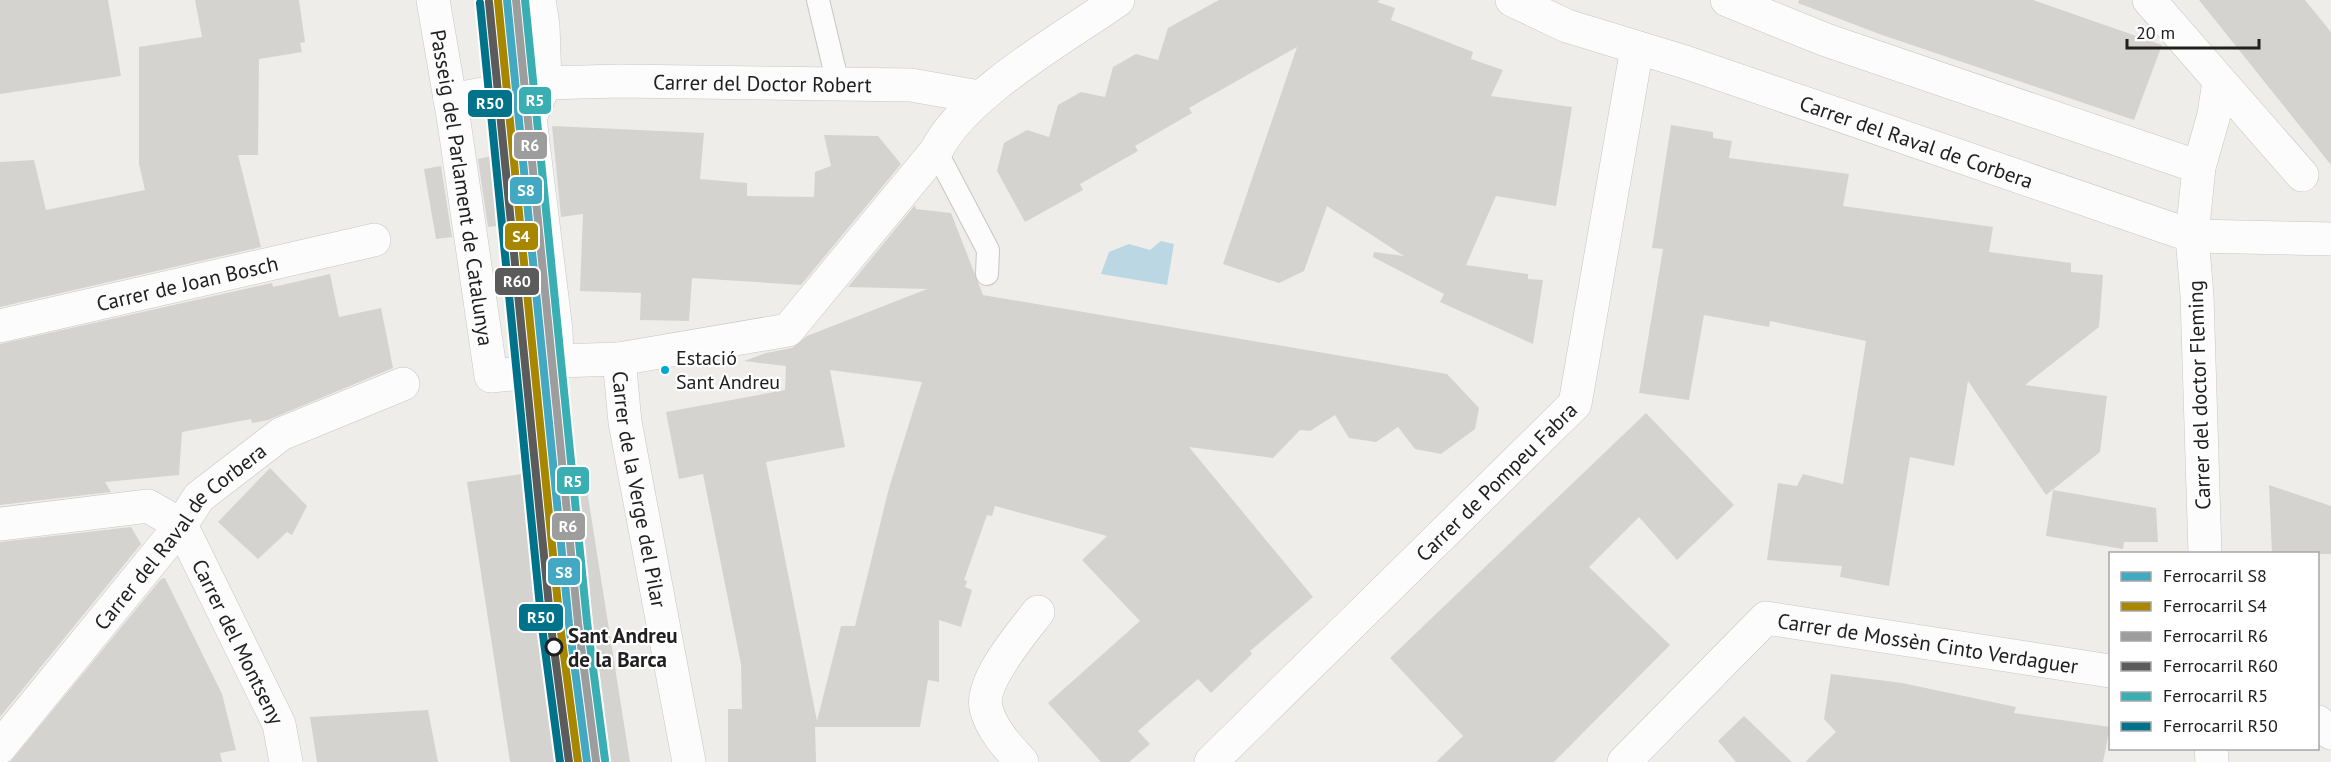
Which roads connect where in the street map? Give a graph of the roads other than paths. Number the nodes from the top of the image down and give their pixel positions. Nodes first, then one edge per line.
1 (433, 0) edge
2 (539, 0) edge
3 (818, 0) edge
4 (1118, 0) edge
5 (1512, 0) edge
6 (1727, 0) edge
7 (2149, 0) edge
8 (1637, 48) junction
9 (2219, 81) junction
10 (545, 83) junction
11 (838, 84) junction
12 (926, 87) junction
13 (979, 97) junction
14 (450, 100) junction
15 (940, 143) junction
16 (2199, 167) junction
17 (2302, 175) dead end
18 (2192, 236) junction
19 (2331, 239) edge
20 (374, 240) dead end
21 (987, 274) dead end
22 (0, 326) edge
23 (619, 359) junction
24 (557, 361) junction
25 (403, 384) dead end
26 (0, 524) edge
27 (181, 525) junction
28 (2205, 552) edge
29 (1038, 612) dead end
30 (2109, 671) edge
31 (2319, 723) edge
32 (2331, 733) edge
33 (0, 747) edge
34 (286, 762) edge
35 (689, 762) edge
36 (1022, 762) edge
37 (1211, 762) edge
38 (1624, 762) edge

1 - 14 street, Passeig del Parlament de Catalunya
2 - 10 street
3 - 11 lane
4 - 13 street
5 - 8 street, Carrer del Raval de Corbera
6 - 16 street
7 - 9 street
8 - 18 street, Carrer del Raval de Corbera
8 - 37 street, Carrer de Pompeu Fabra
9 - 16 street, Carrer del doctor Fleming
9 - 17 street
10 - 11 street, Carrer del Doctor Robert
10 - 14 street
10 - 24 street
11 - 12 street, Carrer del Doctor Robert
12 - 13 street, Carrer del Doctor Robert
12 - 15 street
13 - 15 street
14 - 24 street, Passeig del Parlament de Catalunya
15 - 21 lane
15 - 23 street
16 - 18 street, Carrer del doctor Fleming
18 - 19 street, Carrer del Raval de Corbera
18 - 28 street, Carrer del doctor Fleming
20 - 22 street, Carrer de Joan Bosch
23 - 24 street
23 - 35 street, Carrer de la Verge del Pilar
25 - 27 street, Carrer del Raval de Corbera
26 - 27 street
27 - 33 street, Carrer del Raval de Corbera
27 - 34 street, Carrer del Montseny
29 - 36 street
30 - 38 street, Carrer de Mossèn Cinto Verdaguer
31 - 32 street

